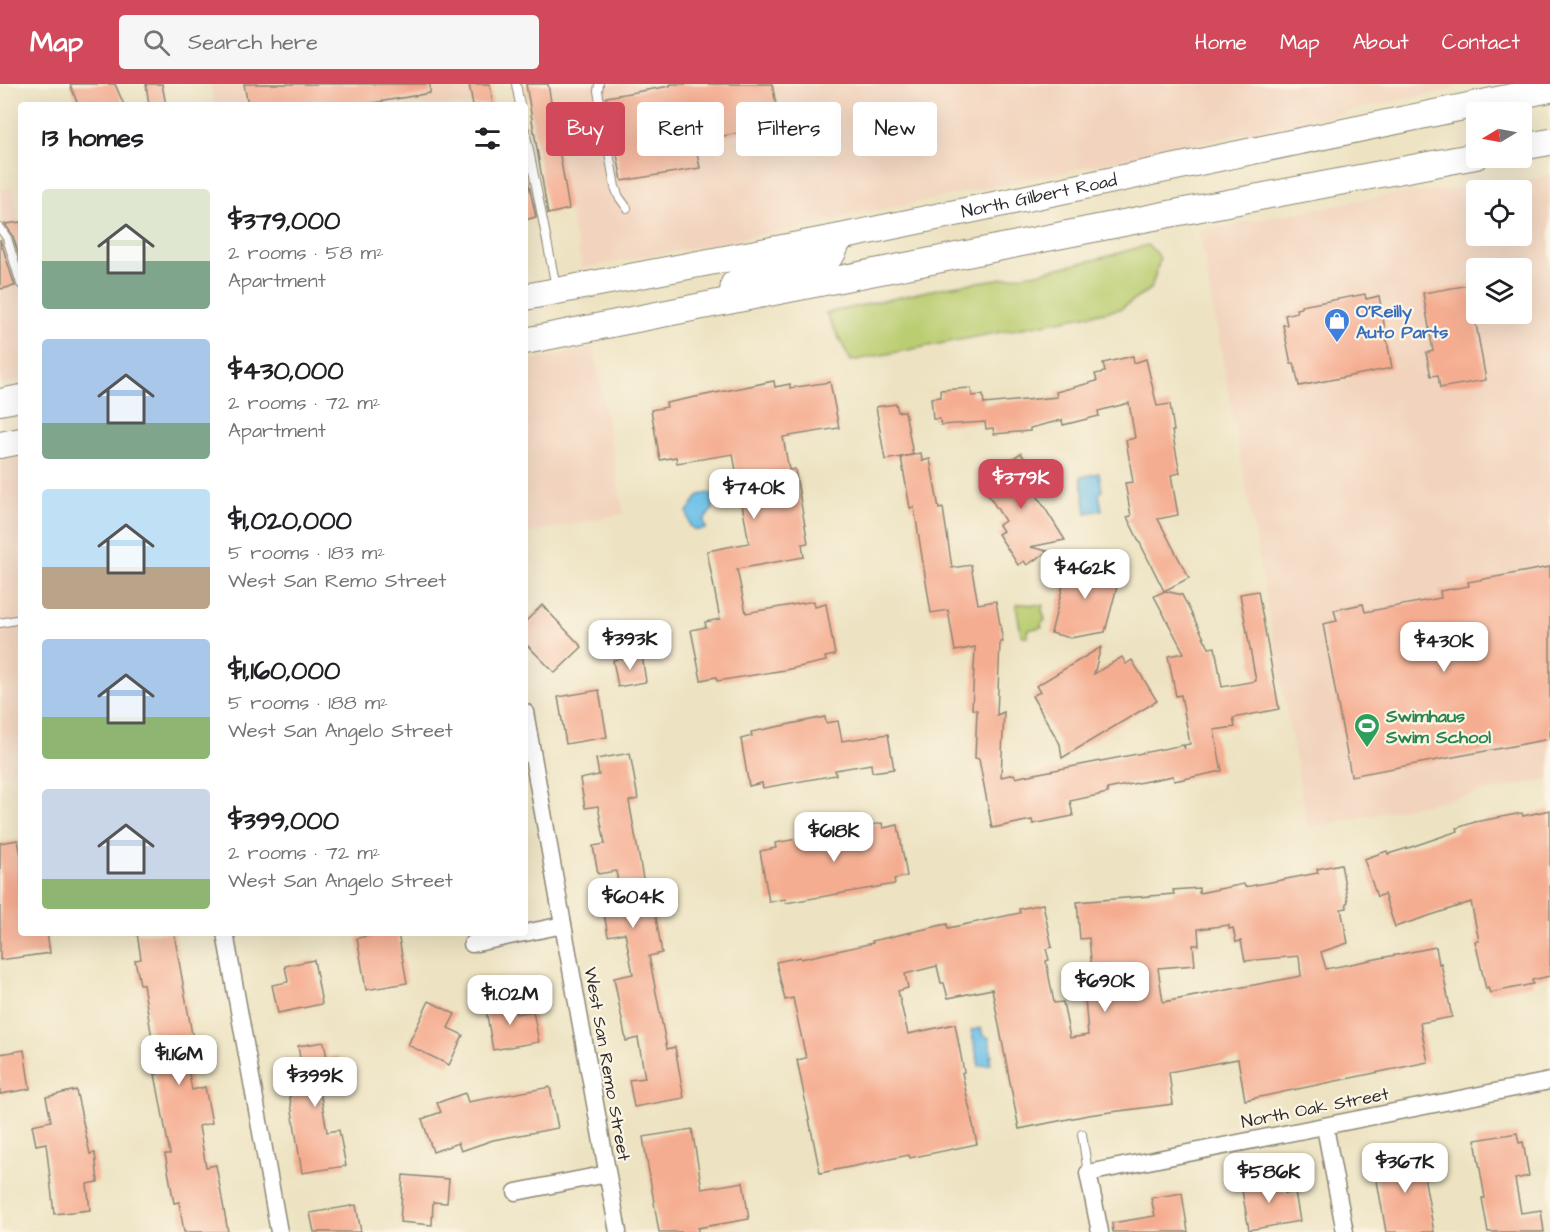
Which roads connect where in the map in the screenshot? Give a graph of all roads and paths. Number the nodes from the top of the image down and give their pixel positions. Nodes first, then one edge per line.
1 (516, 84) edge
2 (599, 84) edge
3 (1550, 89) edge
4 (519, 102) edge
5 (1550, 142) edge
6 (1532, 145) edge
7 (528, 146) edge
8 (1466, 158) edge
9 (627, 208) dead end
10 (0, 228) edge
11 (840, 237) junction
12 (18, 274) edge
13 (556, 291) junction
14 (528, 296) edge
15 (732, 299) junction
16 (528, 340) edge
17 (18, 399) edge
18 (0, 402) edge
19 (18, 442) edge
20 (0, 445) edge
21 (18, 620) edge
22 (0, 623) edge
23 (528, 729) edge
24 (563, 925) junction
25 (528, 932) edge
26 (226, 936) edge
27 (511, 936) edge
28 (472, 944) dead end
29 (1550, 1081) edge
30 (1325, 1127) junction
31 (1082, 1134) dead end
32 (1088, 1173) junction
33 (607, 1174) junction
34 (516, 1192) dead end
35 (279, 1232) edge
36 (618, 1232) edge
37 (1100, 1232) edge
38 (1345, 1232) edge

1 - 4 lane
2 - 9 lane
3 - 11 main road, North Gilbert Road
5 - 6 main road
7 - 13 lane
8 - 15 main road
10 - 12 lane
11 - 13 main road, North Gilbert Road
11 - 15 main road
13 - 14 main road, North Gilbert Road
15 - 16 main road
17 - 18 main road
19 - 20 main road
21 - 22 lane
23 - 24 street, West San Remo Street
24 - 25 street
24 - 33 street, West San Remo Street
26 - 35 street
27 - 28 street
29 - 30 street, North Oak Street
30 - 32 street, North Oak Street
30 - 38 street
31 - 32 lane
32 - 37 street
33 - 34 street, West San Remo Street
33 - 36 street, West San Remo Street

